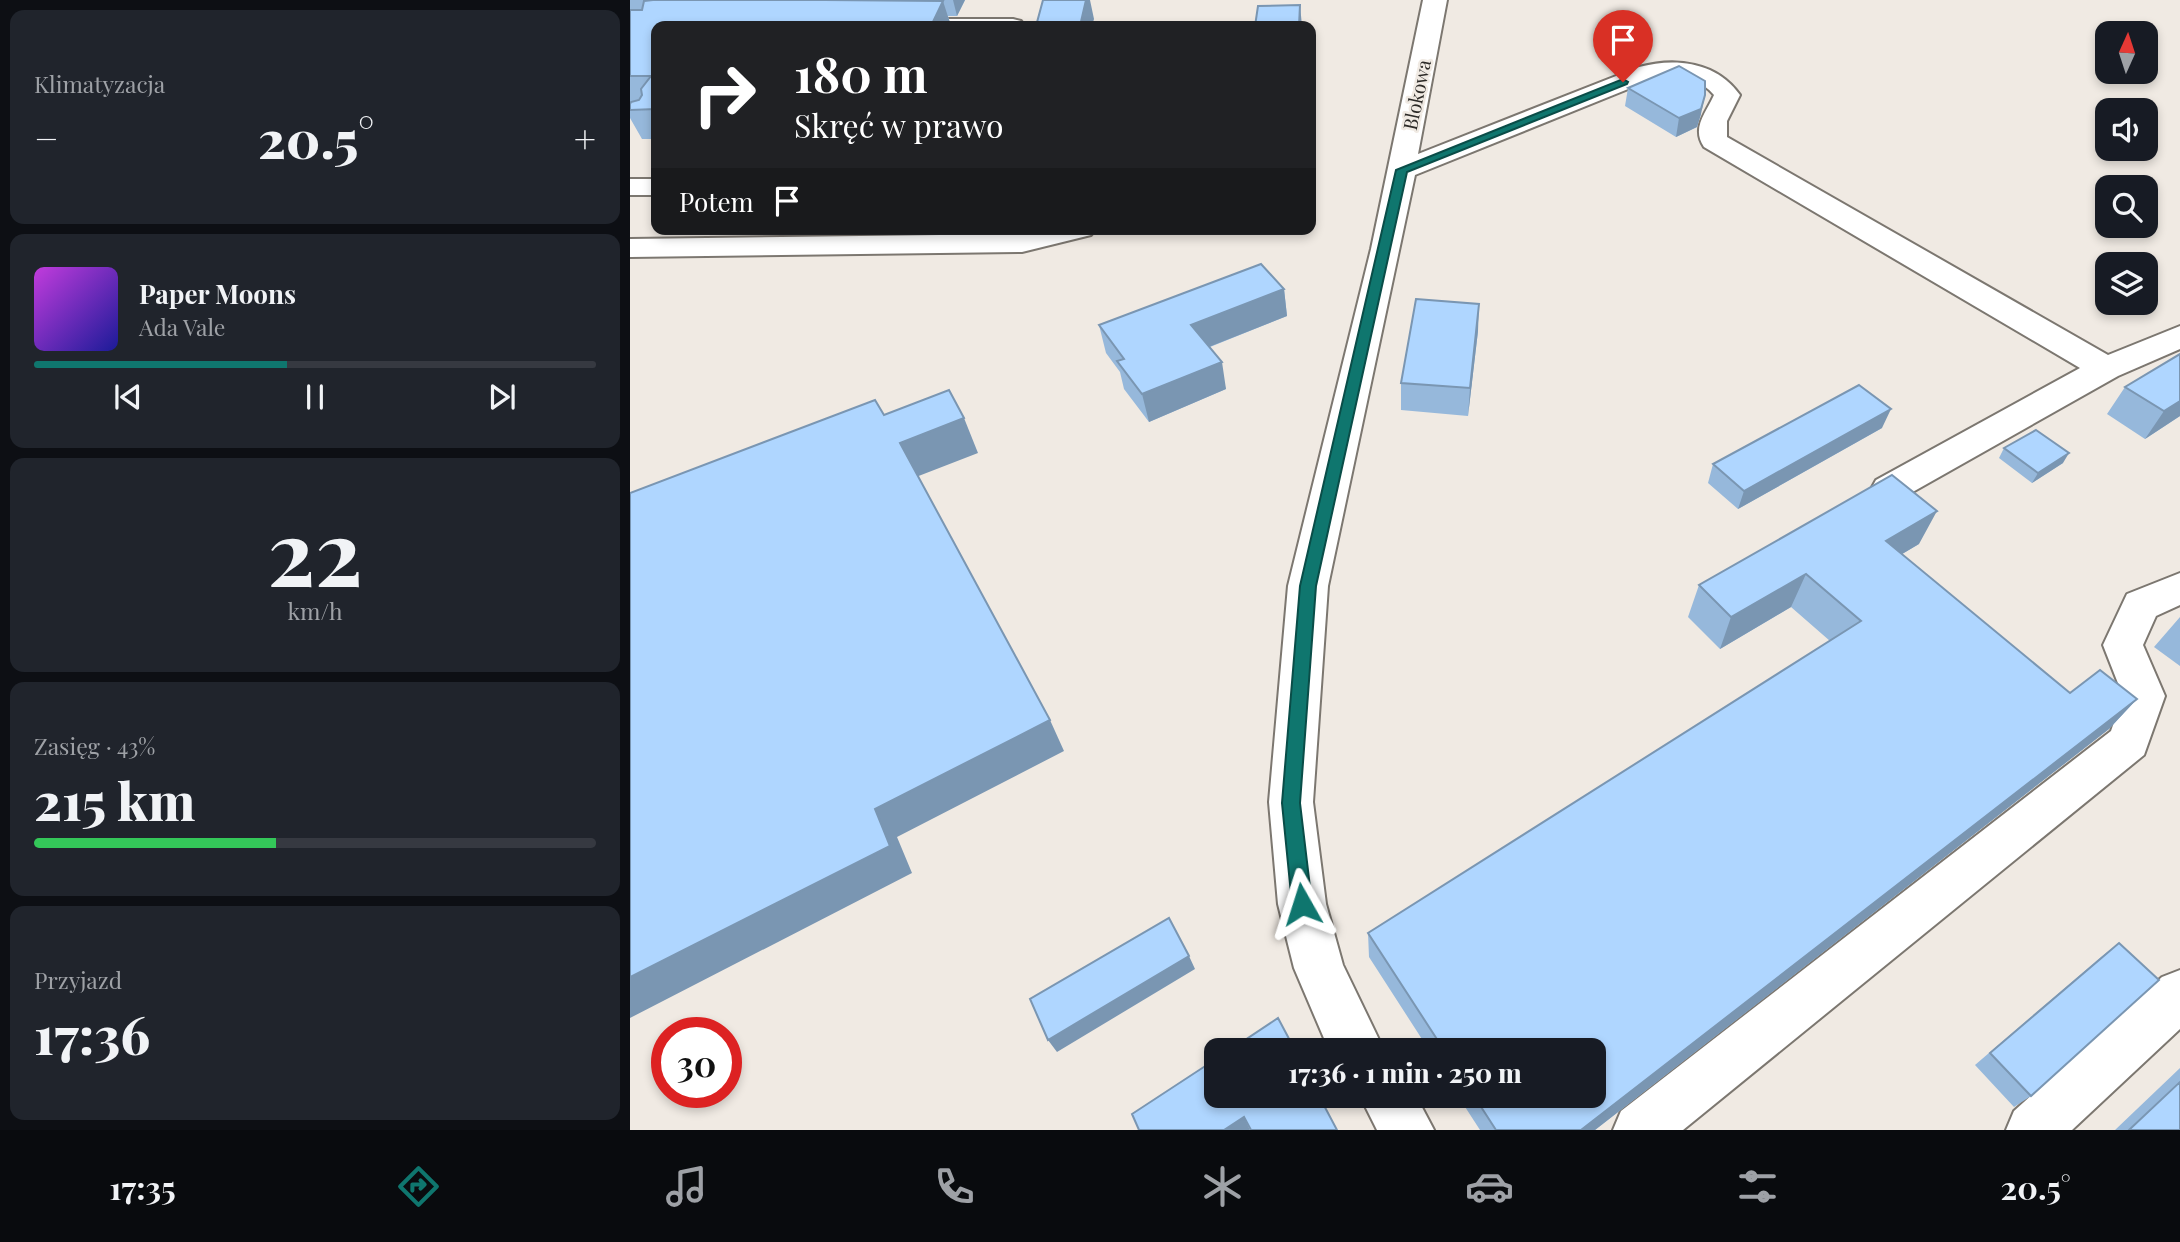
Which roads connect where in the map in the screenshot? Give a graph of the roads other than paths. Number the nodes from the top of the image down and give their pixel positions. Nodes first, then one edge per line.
1 (1435, 0) edge
2 (1402, 170) junction
3 (630, 187) edge
4 (651, 187) edge
5 (1056, 235) edge
6 (790, 238) edge
7 (630, 248) edge
8 (2180, 337) edge
9 (2106, 368) junction
10 (1889, 489) edge
11 (2180, 588) edge
12 (2180, 995) edge
13 (1351, 1038) edge
14 (1393, 1108) edge
15 (1407, 1130) edge
16 (1640, 1130) edge
17 (2033, 1130) edge

1 - 2 street, Blokowa
2 - 9 street
2 - 13 street, Blokowa
3 - 4 street
5 - 6 street
6 - 7 street
8 - 9 street
9 - 10 street
11 - 16 street
12 - 17 street
14 - 15 street

